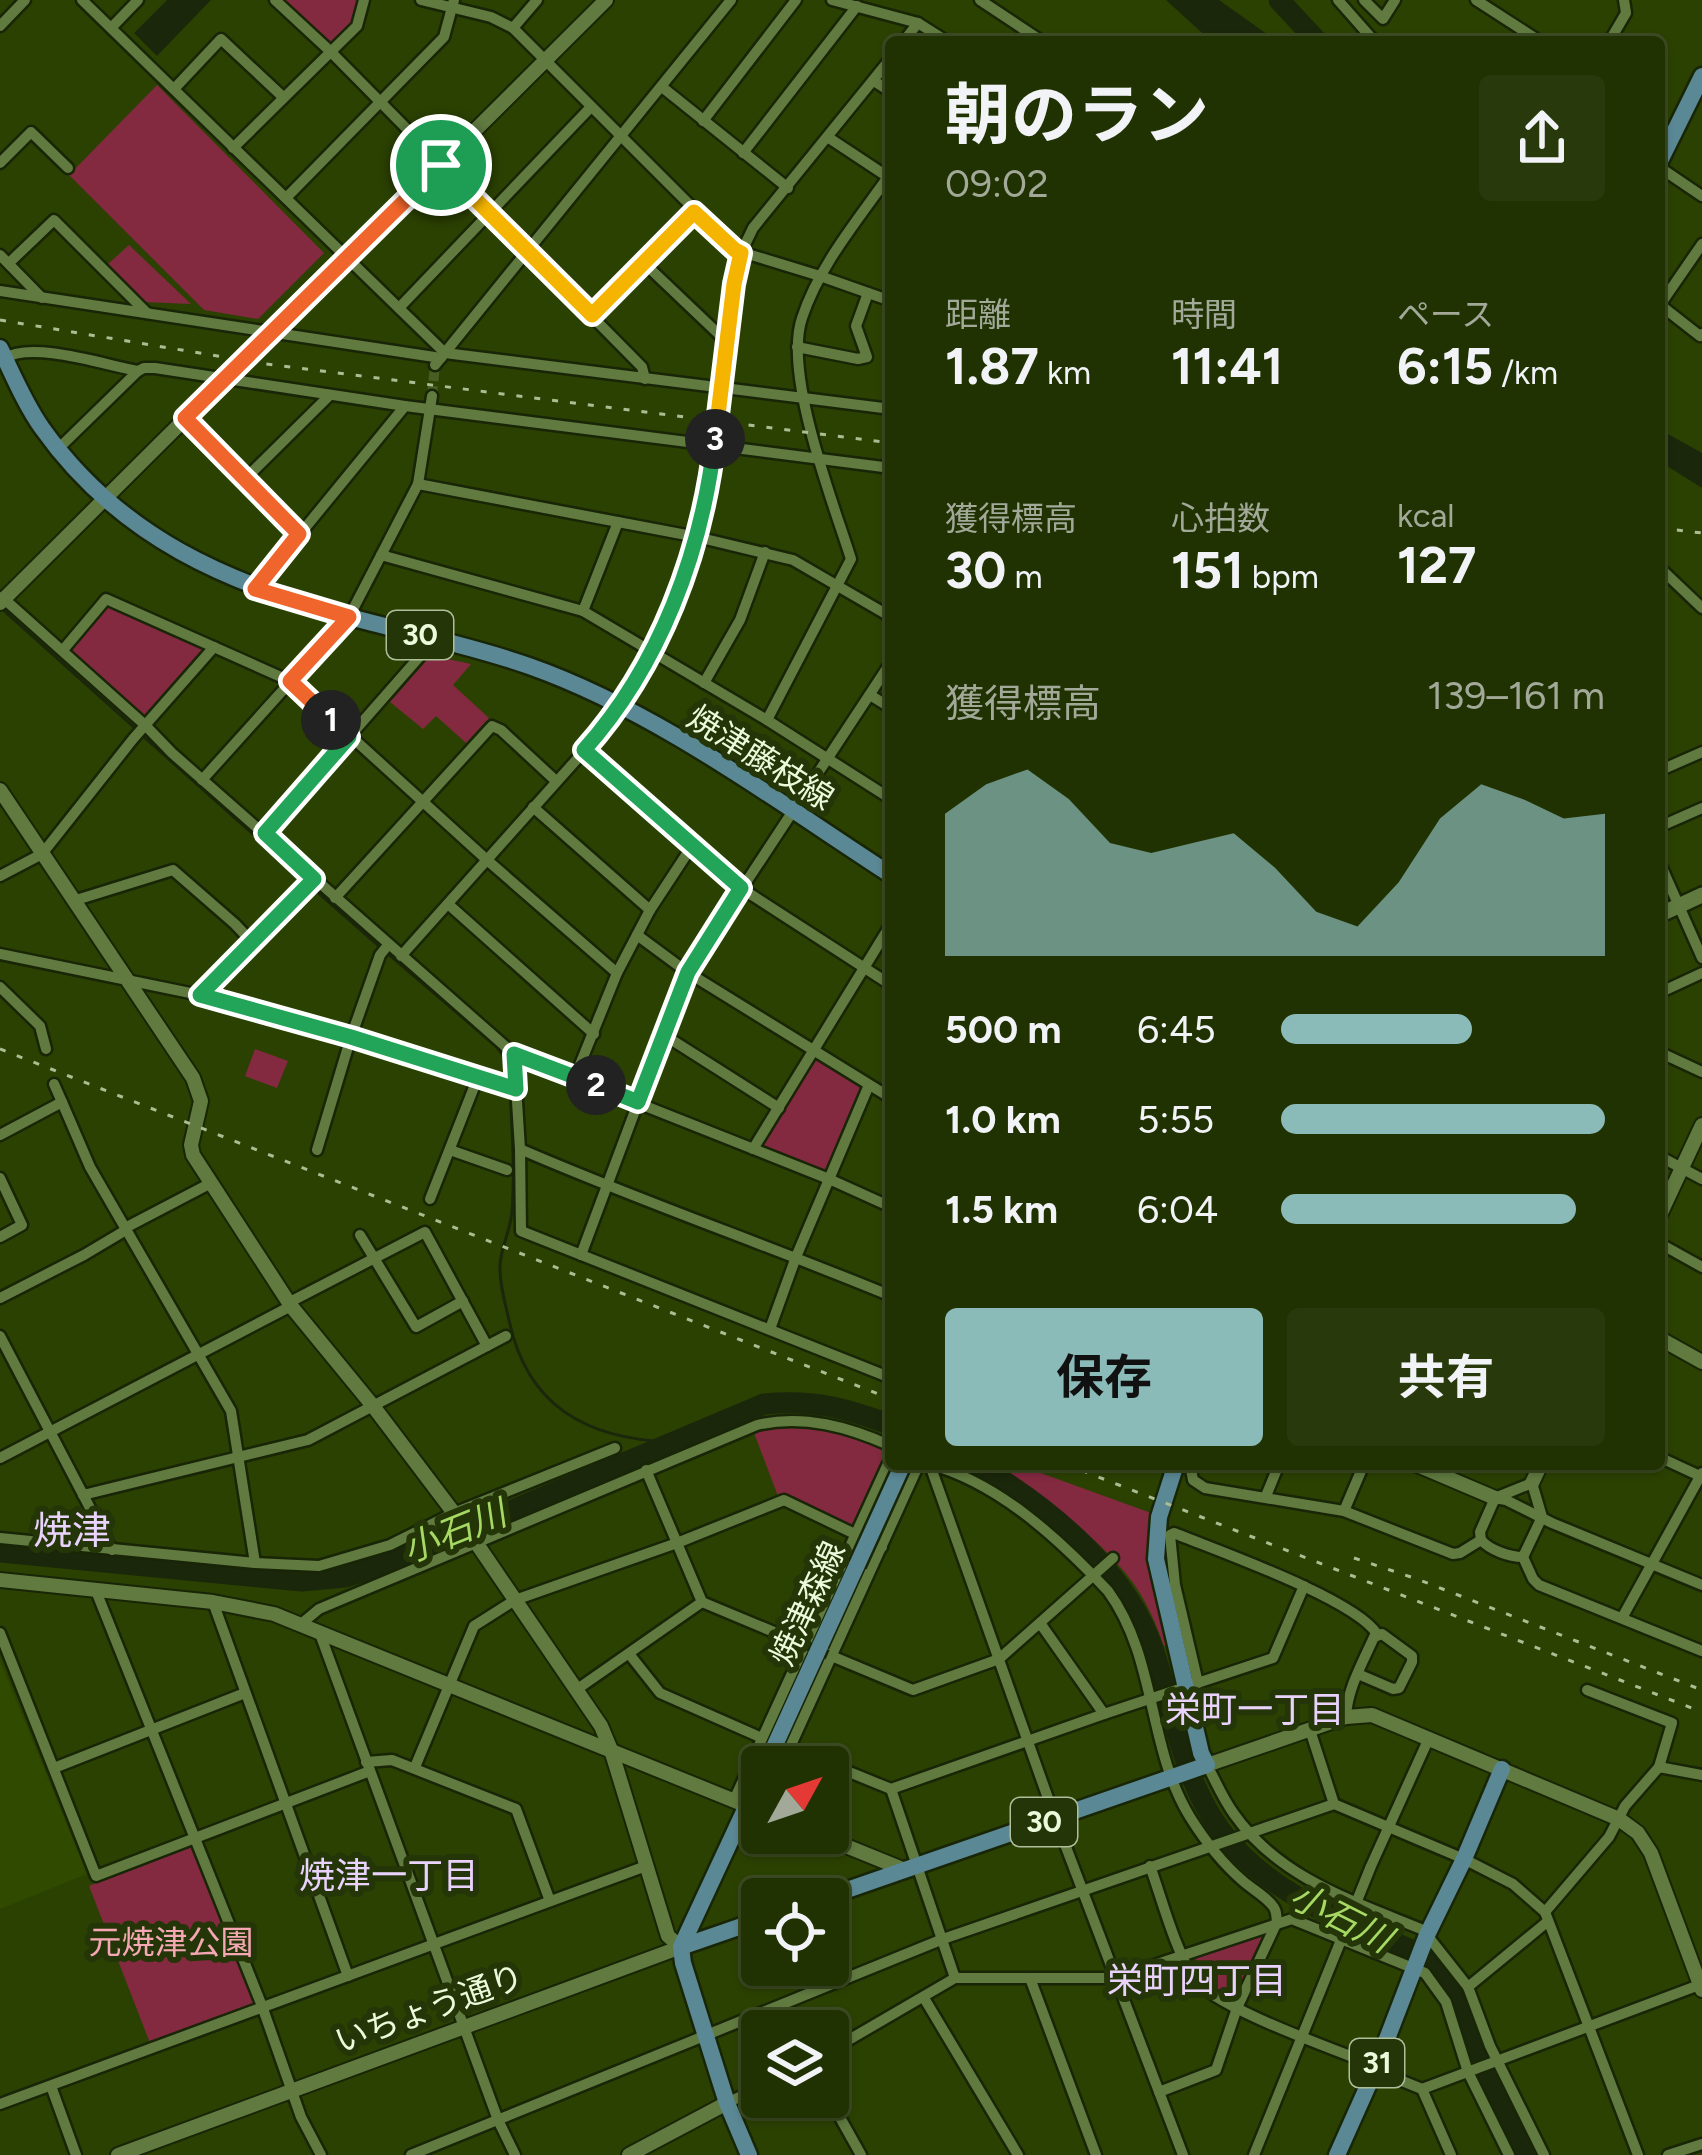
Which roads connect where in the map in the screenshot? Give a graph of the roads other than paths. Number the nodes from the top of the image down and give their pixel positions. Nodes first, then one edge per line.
1 (25, 0) edge
2 (82, 0) edge
3 (138, 0) edge
4 (274, 0) edge
5 (364, 0) edge
6 (421, 0) edge
7 (537, 0) edge
8 (606, 0) edge
9 (731, 0) edge
10 (796, 0) edge
11 (832, 0) edge
12 (980, 0) edge
13 (1338, 0) edge
14 (1364, 0) edge
15 (1396, 0) edge
16 (1476, 0) edge
17 (1624, 0) edge
18 (453, 4) edge
19 (856, 6) junction
20 (918, 23) junction
21 (0, 26) edge
22 (112, 27) junction
23 (513, 28) junction
24 (908, 36) edge
25 (939, 36) edge
26 (1034, 36) edge
27 (1370, 36) edge
28 (1532, 36) edge
29 (1613, 36) edge
30 (330, 52) junction
31 (544, 62) junction
32 (885, 66) edge
33 (1702, 76) edge
34 (874, 81) junction
35 (662, 87) junction
36 (173, 88) junction
37 (885, 88) edge
38 (283, 98) junction
39 (379, 103) junction
40 (590, 108) junction
41 (703, 121) junction
42 (619, 137) junction
43 (829, 138) junction
44 (233, 148) junction
45 (743, 153) junction
46 (1665, 153) edge
47 (0, 163) edge
48 (441, 165) junction
49 (68, 168) dead end
50 (1665, 169) edge
51 (885, 175) edge
52 (885, 185) edge
53 (788, 188) junction
54 (1702, 196) edge
55 (286, 198) junction
56 (694, 212) junction
57 (489, 214) junction
58 (1702, 244) edge
59 (526, 251) junction
60 (741, 253) junction
61 (348, 257) junction
62 (4, 259) edge
63 (644, 263) junction
64 (820, 276) junction
65 (0, 291) edge
66 (868, 293) junction
67 (1665, 296) edge
68 (43, 298) junction
69 (885, 300) edge
70 (399, 308) junction
71 (1665, 310) edge
72 (147, 314) junction
73 (592, 315) junction
74 (272, 333) junction
75 (1702, 334) edge
76 (727, 342) junction
77 (796, 347) junction
78 (2, 353) edge
79 (440, 358) junction
80 (138, 371) junction
81 (226, 379) junction
82 (645, 379) junction
83 (720, 388) junction
84 (330, 395) junction
85 (804, 400) junction
86 (431, 402) junction
87 (405, 406) junction
88 (885, 408) edge
89 (185, 418) junction
90 (715, 446) junction
91 (58, 449) junction
92 (820, 459) junction
93 (885, 467) edge
94 (245, 479) junction
95 (418, 484) junction
96 (104, 498) junction
97 (618, 522) junction
98 (299, 534) junction
99 (697, 537) junction
100 (765, 552) junction
101 (381, 555) junction
102 (1665, 573) edge
103 (838, 584) junction
104 (255, 589) junction
105 (1, 599) edge
106 (1702, 608) edge
107 (584, 611) junction
108 (885, 613) edge
109 (349, 617) junction
110 (435, 639) junction
111 (214, 647) junction
112 (63, 650) junction
113 (650, 652) junction
114 (885, 671) edge
115 (290, 681) junction
116 (704, 683) junction
117 (870, 695) junction
118 (885, 704) edge
119 (621, 706) junction
120 (767, 720) junction
121 (145, 725) junction
122 (349, 737) junction
123 (584, 750) junction
124 (1702, 752) edge
125 (827, 759) junction
126 (1665, 768) edge
127 (202, 780) junction
128 (556, 782) junction
129 (0, 790) edge
130 (885, 795) edge
131 (422, 801) junction
132 (533, 807) junction
133 (1702, 808) edge
134 (794, 813) junction
135 (1665, 824) edge
136 (265, 833) junction
137 (692, 846) junction
138 (42, 854) junction
139 (487, 860) junction
140 (885, 871) edge
141 (1665, 875) edge
142 (0, 876) edge
143 (314, 879) junction
144 (741, 888) junction
145 (1702, 896) edge
146 (335, 898) junction
147 (73, 902) junction
148 (448, 904) junction
149 (1679, 906) junction
150 (650, 910) junction
151 (1665, 912) edge
152 (885, 934) edge
153 (638, 935) junction
154 (251, 941) junction
155 (388, 945) junction
156 (0, 954) edge
157 (401, 956) junction
158 (1702, 958) edge
159 (865, 968) junction
160 (688, 972) junction
161 (617, 973) junction
162 (1702, 973) edge
163 (124, 978) junction
164 (885, 981) edge
165 (0, 987) edge
166 (1665, 990) edge
167 (200, 995) junction
168 (594, 1034) junction
169 (664, 1035) junction
170 (351, 1037) junction
171 (46, 1049) dead end
172 (814, 1051) junction
173 (514, 1054) junction
174 (1665, 1055) edge
175 (1702, 1072) edge
176 (575, 1076) junction
177 (478, 1077) junction
178 (54, 1084) dead end
179 (869, 1085) junction
180 (516, 1089) junction
181 (885, 1094) edge
182 (62, 1102) junction
183 (638, 1102) junction
184 (779, 1108) junction
185 (1702, 1125) edge
186 (0, 1134) edge
187 (520, 1149) junction
188 (753, 1149) junction
189 (317, 1150) dead end
190 (450, 1150) junction
191 (1665, 1159) edge
192 (1682, 1169) junction
193 (507, 1170) dead end
194 (0, 1178) edge
195 (829, 1179) junction
196 (1702, 1179) edge
197 (211, 1183) junction
198 (607, 1186) junction
199 (430, 1199) dead end
200 (1665, 1204) edge
201 (885, 1205) edge
202 (125, 1230) junction
203 (360, 1235) dead end
204 (0, 1237) edge
205 (1665, 1246) edge
206 (581, 1255) junction
207 (796, 1257) junction
208 (373, 1259) junction
209 (1702, 1267) edge
210 (885, 1294) edge
211 (0, 1298) edge
212 (463, 1300) junction
213 (290, 1305) junction
214 (770, 1329) junction
215 (0, 1336) edge
216 (506, 1336) dead end
217 (1665, 1341) edge
218 (487, 1346) junction
219 (199, 1354) junction
220 (1702, 1362) edge
221 (885, 1376) edge
222 (373, 1406) junction
223 (50, 1433) junction
224 (885, 1444) edge
225 (615, 1448) dead end
226 (238, 1457) junction
227 (0, 1459) edge
228 (1665, 1459) edge
229 (885, 1469) edge
230 (646, 1470) junction
231 (900, 1470) edge
232 (916, 1470) edge
233 (932, 1470) edge
234 (947, 1470) edge
235 (1174, 1470) edge
236 (1191, 1470) edge
237 (1277, 1470) edge
238 (1362, 1470) edge
239 (1432, 1470) edge
240 (1538, 1470) edge
241 (1701, 1475) edge
242 (1532, 1483) junction
243 (83, 1495) junction
244 (1266, 1496) junction
245 (1495, 1498) junction
246 (1345, 1510) junction
247 (456, 1515) junction
248 (1542, 1517) junction
249 (855, 1535) junction
250 (0, 1538) edge
251 (1480, 1540) junction
252 (476, 1543) junction
253 (677, 1543) junction
254 (882, 1546) junction
255 (112, 1550) junction
256 (1523, 1557) junction
257 (1112, 1558) dead end
258 (255, 1563) junction
259 (1651, 1566) junction
260 (1095, 1574) junction
261 (0, 1580) edge
262 (1702, 1585) edge
263 (1304, 1586) junction
264 (96, 1591) junction
265 (515, 1600) junction
266 (702, 1601) junction
267 (213, 1602) junction
268 (1622, 1618) junction
269 (1040, 1623) junction
270 (301, 1624) junction
271 (319, 1631) junction
272 (0, 1633) edge
273 (1377, 1634) junction
274 (818, 1650) junction
275 (1702, 1651) edge
276 (630, 1655) junction
277 (999, 1659) junction
278 (1358, 1674) junction
279 (450, 1684) junction
280 (1187, 1686) junction
281 (576, 1690) junction
282 (1587, 1690) dead end
283 (245, 1693) junction
284 (1152, 1698) junction
285 (1104, 1714) junction
286 (1346, 1717) junction
287 (1310, 1730) junction
288 (153, 1731) junction
289 (762, 1738) junction
290 (1429, 1738) junction
291 (1028, 1742) junction
292 (761, 1746) edge
293 (774, 1746) edge
294 (791, 1746) edge
295 (611, 1750) junction
296 (368, 1766) junction
297 (416, 1767) junction
298 (54, 1768) junction
299 (1659, 1768) junction
300 (1502, 1769) junction
301 (1189, 1772) junction
302 (849, 1773) edge
303 (1702, 1775) edge
304 (891, 1790) junction
305 (741, 1802) edge
306 (285, 1804) junction
307 (1334, 1804) junction
308 (1054, 1818) junction
309 (1619, 1819) junction
310 (1390, 1828) junction
311 (741, 1830) edge
312 (1245, 1834) junction
313 (196, 1838) junction
314 (1215, 1845) junction
315 (849, 1846) edge
316 (1464, 1858) junction
317 (646, 1866) junction
318 (1150, 1866) junction
319 (911, 1868) junction
320 (849, 1889) edge
321 (1083, 1891) junction
322 (550, 1901) junction
323 (1356, 1907) junction
324 (1546, 1917) junction
325 (1277, 1922) junction
326 (741, 1926) edge
327 (1345, 1936) junction
328 (1425, 1938) junction
329 (943, 1939) junction
330 (434, 1944) junction
331 (681, 1947) junction
332 (1184, 1955) junction
333 (1414, 1965) junction
334 (348, 1976) junction
335 (955, 1978) junction
336 (1030, 1978) junction
337 (1114, 1978) junction
338 (1701, 1986) edge
339 (1468, 1987) junction
340 (924, 1998) junction
341 (262, 2006) junction
342 (1237, 2008) junction
343 (464, 2027) junction
344 (1588, 2027) junction
345 (707, 2036) junction
346 (1303, 2036) junction
347 (849, 2040) edge
348 (1496, 2061) junction
349 (1375, 2068) junction
350 (1470, 2071) junction
351 (51, 2086) junction
352 (1422, 2089) junction
353 (292, 2091) junction
354 (1159, 2092) junction
355 (741, 2097) edge
356 (0, 2104) edge
357 (727, 2104) junction
358 (840, 2118) edge
359 (499, 2120) junction
360 (1702, 2144) edge
361 (76, 2155) edge
362 (118, 2155) edge
363 (321, 2155) edge
364 (412, 2155) edge
365 (515, 2155) edge
366 (629, 2155) edge
367 (749, 2155) edge
368 (861, 2155) edge
369 (1018, 2155) edge
370 (1096, 2155) edge
371 (1183, 2155) edge
372 (1254, 2155) edge
373 (1337, 2155) edge
374 (1451, 2155) edge
375 (1509, 2155) edge
376 (1544, 2155) edge
377 (1638, 2155) edge
378 (1668, 2155) edge

1 - 21 street
2 - 22 street
3 - 22 street
4 - 30 street
5 - 30 street
6 - 18 street
7 - 23 street
8 - 31 street
9 - 35 street
10 - 41 street
11 - 19 street
12 - 26 street
13 - 27 street
14 - 15 street
16 - 28 street
17 - 29 street
18 - 23 street
18 - 39 street
19 - 20 street
19 - 45 street
20 - 24 street
20 - 25 street
22 - 36 street
23 - 31 street
30 - 38 street
30 - 39 street
31 - 40 street
31 - 48 street
32 - 34 street
33 - 46 main road
34 - 37 street
34 - 43 street
35 - 41 street
35 - 42 street
36 - 38 street
36 - 44 street
38 - 44 street
39 - 48 street
39 - 55 street
40 - 42 street
40 - 57 street
41 - 45 street
42 - 56 street
42 - 59 street
43 - 51 street
43 - 53 street
44 - 55 street
45 - 53 street
47 - 49 street
48 - 57 street
48 - 61 street
50 - 54 street
52 - 64 street
53 - 60 street
55 - 61 street
56 - 60 street
56 - 63 street
57 - 59 street
57 - 70 street
58 - 67 street
59 - 73 street
59 - 79 street
60 - 64 street
60 - 76 street
61 - 70 street
61 - 74 street
62 - 68 street
62 - 72 street
63 - 73 street
63 - 76 street
64 - 66 street
64 - 77 street
65 - 68 street
66 - 69 street
66 - 77 street
68 - 72 street
70 - 79 street
71 - 75 street
72 - 74 street
73 - 82 street
74 - 79 street
74 - 81 street
76 - 83 street
77 - 85 street
78 - 80 street
78 - 91 main road, 焼津藤枝線 / 30
79 - 82 street
80 - 81 street
80 - 91 street
81 - 84 street
81 - 89 street
82 - 83 street
83 - 85 street
83 - 90 street
84 - 87 street
84 - 94 street
85 - 88 street
85 - 92 street
86 - 87 street
86 - 90 street
86 - 95 street
87 - 98 street
89 - 94 street
89 - 96 street
90 - 92 street
90 - 99 street
91 - 96 main road, 焼津藤枝線 / 30
92 - 93 street
92 - 103 street
94 - 98 street
95 - 97 street
95 - 101 street
96 - 104 main road, 焼津藤枝線 / 30
96 - 105 street
97 - 99 street
97 - 107 street
98 - 104 street
99 - 100 street
99 - 113 street
100 - 103 street
100 - 116 street
101 - 107 street
101 - 109 street
102 - 106 street
103 - 108 street
103 - 120 street
104 - 109 main road, 焼津藤枝線 / 30
105 - 112 street
107 - 113 street
109 - 110 main road, 焼津藤枝線 / 30
109 - 115 street
110 - 119 main road, 焼津藤枝線 / 30
110 - 122 street
111 - 112 street
111 - 115 street
111 - 121 street
112 - 121 street
113 - 116 street
113 - 119 street
114 - 117 street
115 - 122 street
115 - 127 street
116 - 120 street
117 - 118 street
117 - 125 street
119 - 123 street
119 - 134 main road, 焼津藤枝線 / 30
120 - 125 street
121 - 127 street
121 - 138 street
122 - 131 street
122 - 136 street
123 - 128 street
123 - 137 street
124 - 126 street
125 - 130 street
125 - 134 street
127 - 136 street
128 - 131 street
128 - 132 street
129 - 138 street
131 - 139 street
131 - 146 street
132 - 139 street
132 - 150 street
133 - 135 street
134 - 140 main road, 焼津藤枝線 / 30
134 - 144 street
136 - 143 street
137 - 144 street
137 - 150 street
138 - 142 street
138 - 147 street
139 - 148 street
139 - 161 street
141 - 149 street
143 - 146 street
143 - 154 street
144 - 159 street
144 - 160 street
145 - 149 main road
146 - 155 street
147 - 154 street
147 - 163 street
148 - 157 street
148 - 168 street
149 - 151 main road
149 - 158 street
150 - 153 street
152 - 159 street
153 - 160 street
153 - 161 street
154 - 167 street
155 - 157 street
155 - 170 street
156 - 163 street
157 - 173 street
159 - 164 street
159 - 172 street
160 - 169 street
160 - 172 street
161 - 168 street
162 - 166 street
163 - 167 street
163 - 197 street
165 - 171 street
167 - 170 street
168 - 176 street
169 - 183 street
169 - 184 street
170 - 177 street
170 - 189 street
172 - 179 street
172 - 184 street
173 - 176 street
173 - 180 street
174 - 175 street
176 - 183 street
177 - 180 street
177 - 190 street
178 - 182 street
179 - 181 street
179 - 195 street
180 - 187 street
182 - 186 street
182 - 202 street
183 - 188 street
183 - 198 street
184 - 188 street
185 - 192 street
187 - 198 street
187 - 206 street
188 - 195 street
190 - 193 street
190 - 199 street
191 - 192 street
192 - 196 street
192 - 200 street
194 - 204 street
195 - 201 street
195 - 207 street
197 - 202 street
197 - 213 street
198 - 206 street
198 - 207 street
202 - 211 street
202 - 219 street
203 - 208 street
205 - 209 street
206 - 214 street
207 - 210 street
207 - 214 street
208 - 212 street
208 - 212 street
208 - 213 street
212 - 218 street
213 - 219 street
213 - 222 street
214 - 221 street
215 - 223 street
216 - 218 street
217 - 220 street
218 - 222 street
219 - 223 street
219 - 226 street
222 - 226 street
222 - 247 street
223 - 227 street
223 - 243 street
224 - 230 street
225 - 247 street
226 - 243 street
226 - 258 street
228 - 241 street
229 - 249 street
230 - 252 street
230 - 253 street
231 - 274 main road, 焼津森線, bridge
232 - 254 street
233 - 277 street
234 - 260 street
235 - 280 main road
236 - 244 street
237 - 244 street
238 - 246 street
239 - 245 street
240 - 242 street
241 - 259 street
242 - 245 street
242 - 248 street
243 - 255 street
244 - 246 street
245 - 248 street
245 - 251 street
246 - 251 street
247 - 252 street
247 - 258 street
248 - 256 street
248 - 259 street
249 - 253 street
249 - 254 street
249 - 274 street
250 - 255 street
251 - 256 street
252 - 265 street
252 - 270 street
253 - 265 street
253 - 266 street
254 - 274 street
255 - 258 street
256 - 268 street
257 - 260 street
259 - 262 street
259 - 268 street
260 - 269 street
260 - 284 street
261 - 264 street
263 - 273 street
263 - 280 street
263 - 280 street
264 - 267 street
264 - 288 street
265 - 279 street
265 - 281 street
266 - 274 street
266 - 276 street
267 - 270 street
267 - 283 street
268 - 275 street
269 - 277 street
269 - 285 street
270 - 271 street
271 - 279 street
271 - 296 street
272 - 298 street
273 - 278 street
273 - 278 street
274 - 277 street
274 - 289 street
274 - 293 main road, 焼津森線
274 - 294 street
276 - 281 street
276 - 289 street
277 - 291 street
278 - 286 street
279 - 295 street
279 - 297 street
280 - 284 street
280 - 301 main road
281 - 295 street
282 - 299 street
283 - 288 street
283 - 306 street
284 - 285 street
284 - 301 street
285 - 291 street
286 - 287 street
286 - 290 street
287 - 301 street
287 - 307 street
288 - 298 street
288 - 313 street
289 - 292 street
290 - 300 street
290 - 310 street
291 - 304 street
291 - 308 street
295 - 305 street
295 - 317 street
296 - 297 street
296 - 306 street
296 - 330 street
297 - 322 street
298 - 313 street
299 - 303 street
299 - 309 street
300 - 309 street
300 - 316 main road, 31
301 - 308 main road, 30
301 - 312 street
301 - 314 street
302 - 304 street
304 - 319 street
306 - 313 street
306 - 334 street
307 - 310 street
307 - 312 street
308 - 319 main road, 30
308 - 321 street
309 - 324 street
309 - 338 street
310 - 316 street
310 - 323 street
311 - 331 main road, 焼津森線
312 - 314 street
312 - 323 street
313 - 341 street
314 - 318 street
314 - 325 street
315 - 319 street
316 - 324 street
316 - 328 main road, 31
317 - 322 street
317 - 331 street
318 - 321 street
318 - 332 street
319 - 320 main road, 30
319 - 329 street
321 - 329 street
321 - 337 street
322 - 330 street
323 - 327 street
323 - 328 street
324 - 339 street
324 - 344 street
325 - 327 street
325 - 332 street
325 - 342 street
326 - 331 main road, いちょう通り
327 - 333 street
327 - 346 street
328 - 333 main road, 31
328 - 339 street
329 - 335 street
329 - 345 street
330 - 334 street
330 - 343 street
331 - 343 street, いちょう通り
331 - 345 main road
332 - 337 street
332 - 342 street
333 - 349 main road, 31
333 - 350 street
334 - 341 street
335 - 336 street
335 - 340 street
336 - 337 street
336 - 370 street
337 - 354 street
338 - 344 street
339 - 348 street
340 - 347 street
340 - 369 street
341 - 351 street
341 - 353 street
342 - 346 street
342 - 354 street
343 - 353 street, いちょう通り
343 - 359 street
344 - 348 street
344 - 377 street
345 - 357 main road
345 - 359 street
346 - 349 street
346 - 372 street
348 - 350 street
348 - 376 street
349 - 352 street
349 - 373 main road, 31
350 - 352 street
350 - 375 street
351 - 356 street
351 - 361 street
352 - 374 street
353 - 362 street, いちょう通り
353 - 363 street
354 - 371 street
355 - 357 street
357 - 366 street
357 - 367 main road
358 - 368 street
359 - 364 street
359 - 365 street
360 - 378 street

